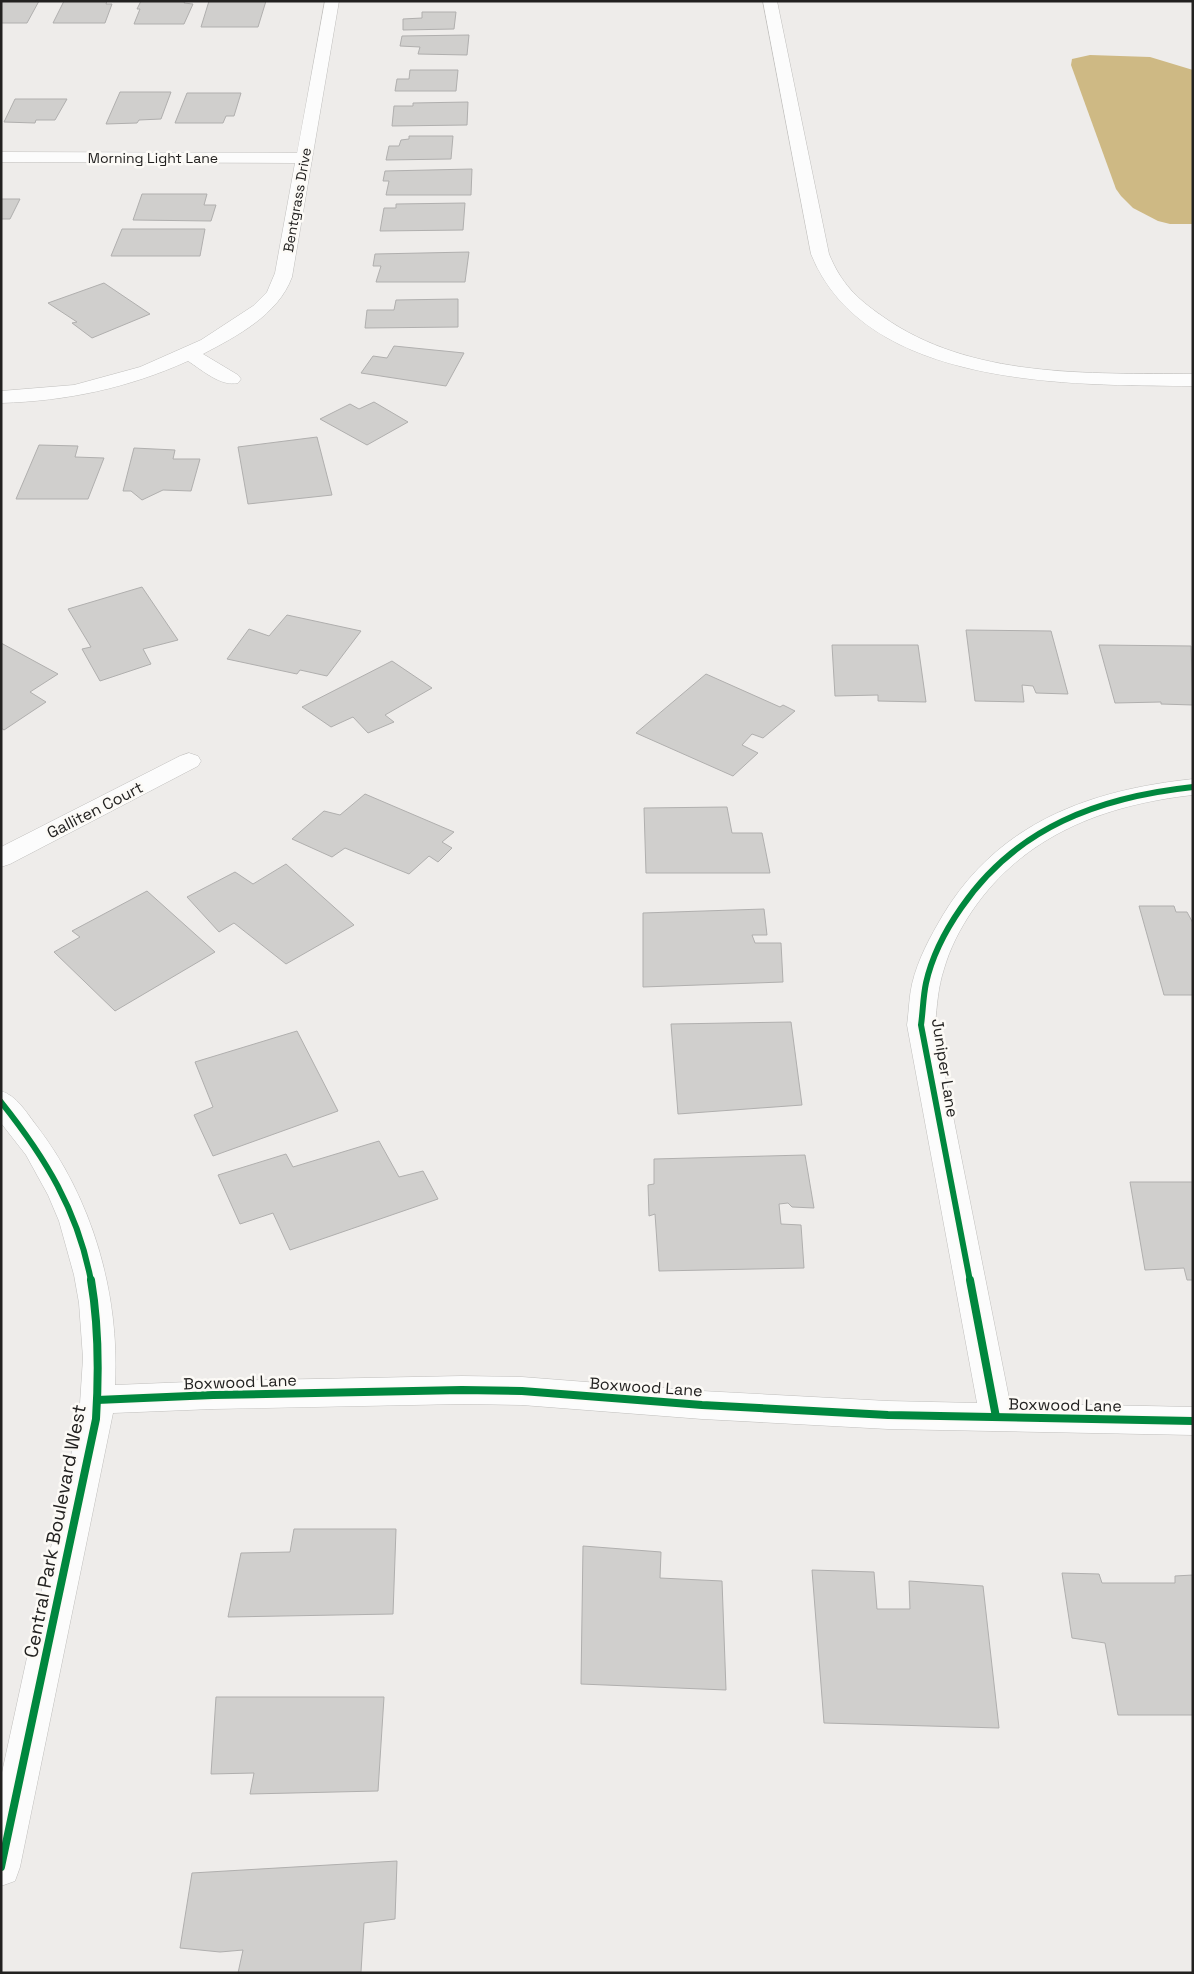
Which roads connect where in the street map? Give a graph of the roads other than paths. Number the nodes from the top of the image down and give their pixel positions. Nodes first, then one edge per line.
1 (332, 1) edge
2 (770, 1) edge
3 (1, 157) edge
4 (304, 158) junction
5 (190, 353) junction
6 (231, 378) dead end
7 (1193, 380) edge
8 (1, 397) edge
9 (189, 761) dead end
10 (1193, 786) edge
11 (1, 858) edge
12 (1, 1102) edge
13 (97, 1400) junction
14 (996, 1417) junction
15 (1193, 1421) edge
16 (1, 1867) edge

1 - 4 street, Bentgrass Drive
2 - 7 street
3 - 4 street, Morning Light Lane
4 - 5 street, Bentgrass Drive
5 - 6 street
5 - 8 street, Bentgrass Drive
9 - 11 street, Galliten Court
10 - 14 street, Juniper Lane
12 - 13 street, Central Park Boulevard West
13 - 14 street, Boxwood Lane
13 - 16 street, Central Park Boulevard West
14 - 15 street, Boxwood Lane

